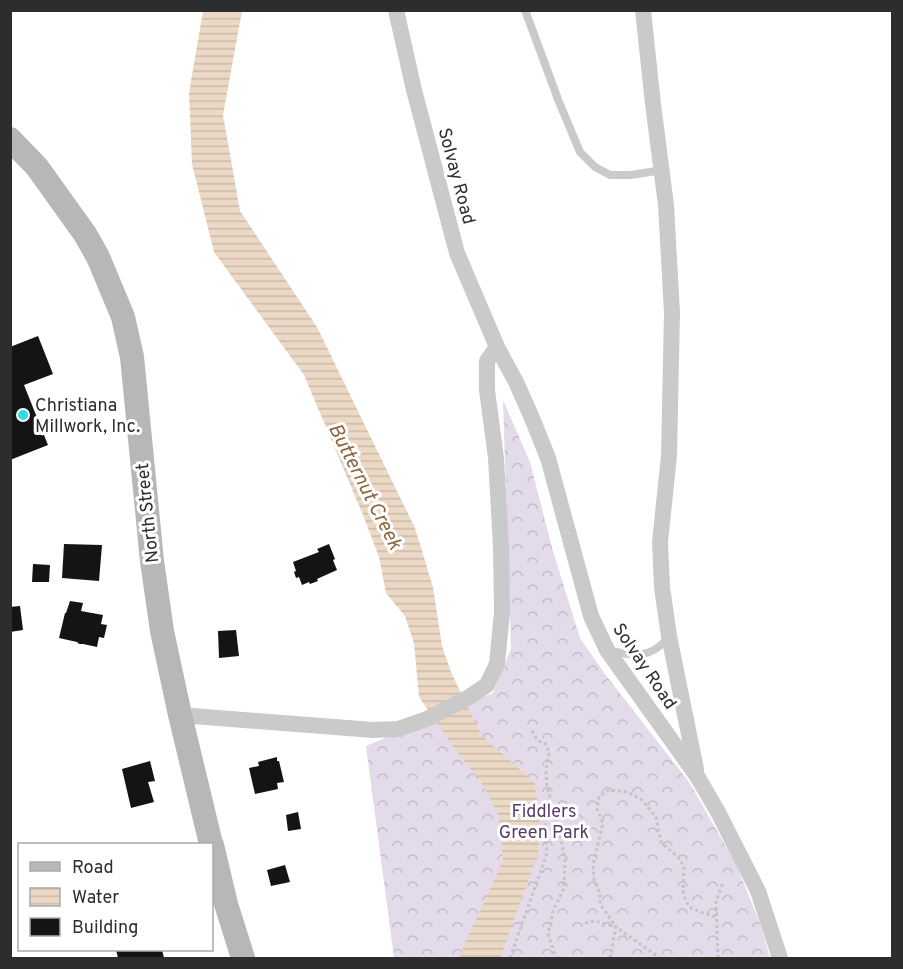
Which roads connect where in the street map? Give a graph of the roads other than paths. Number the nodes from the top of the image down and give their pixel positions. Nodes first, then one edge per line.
1 (396, 10) edge
2 (525, 10) edge
3 (643, 10) edge
4 (10, 139) edge
5 (662, 170) junction
6 (497, 347) junction
7 (669, 636) junction
8 (607, 650) junction
9 (180, 715) junction
10 (697, 776) junction
11 (211, 843) edge
12 (213, 853) edge
13 (243, 958) edge
14 (780, 958) edge

1 - 6 street, Solvay Road
2 - 5 lane
3 - 5 street
4 - 9 street, North Street
5 - 7 street
6 - 8 street, Solvay Road
6 - 9 street
7 - 8 lane
7 - 10 street
8 - 10 street, Solvay Road
9 - 11 street, North Street
10 - 14 street, Solvay Road
12 - 13 street, North Street

